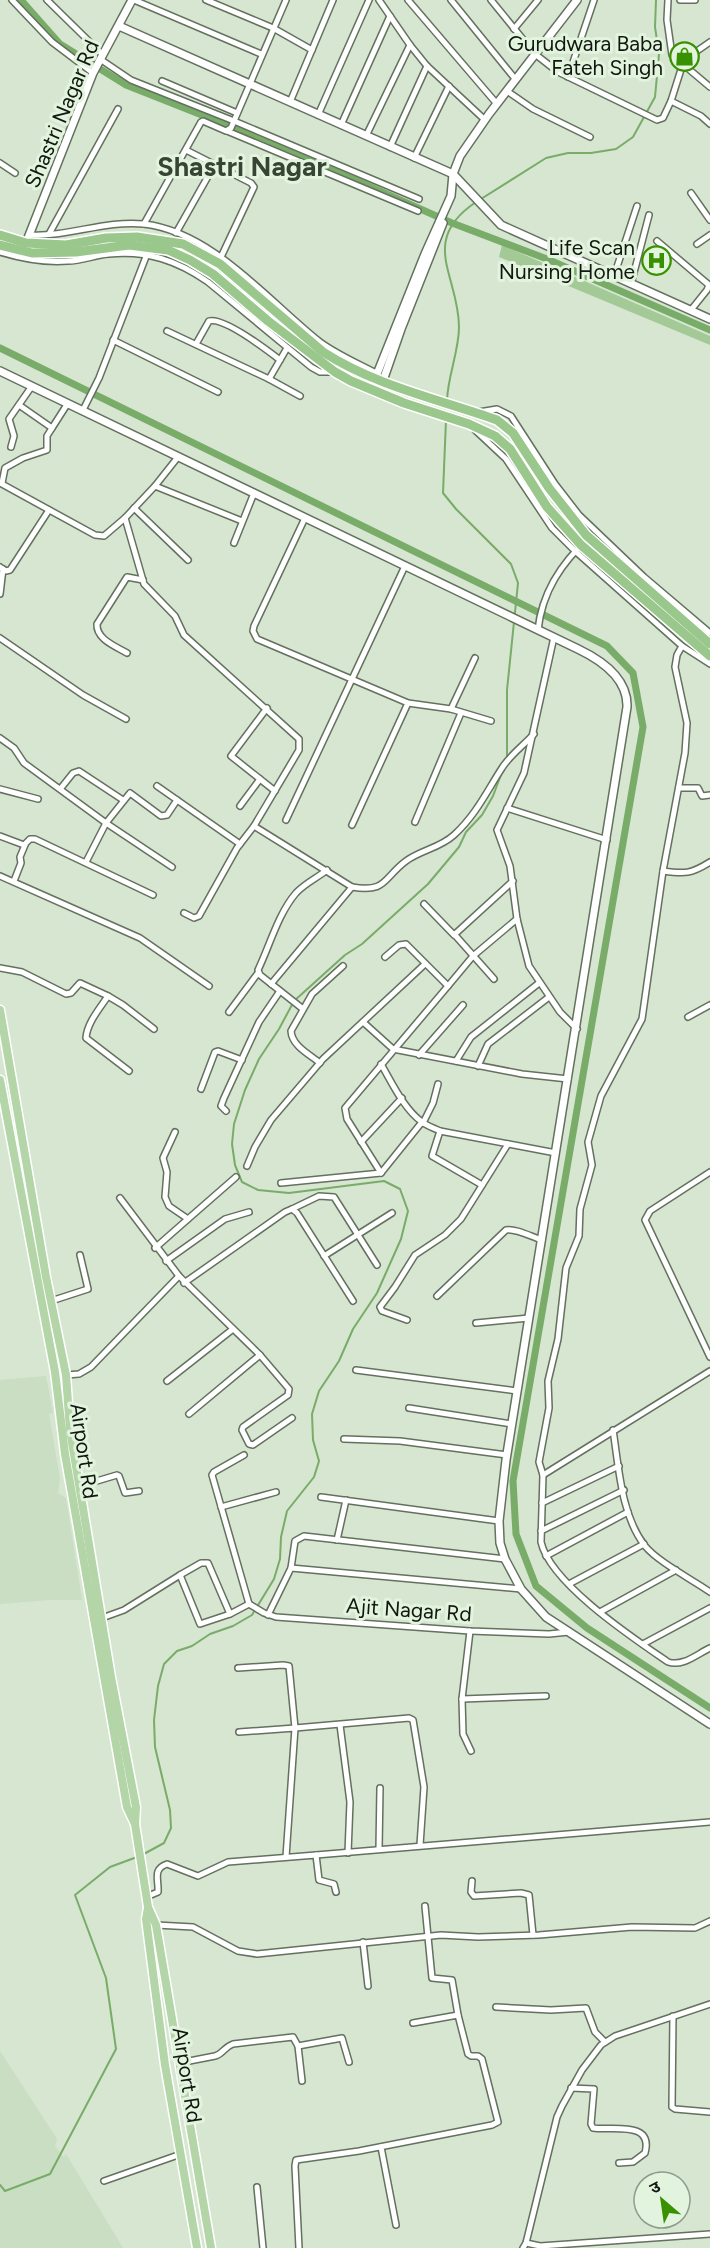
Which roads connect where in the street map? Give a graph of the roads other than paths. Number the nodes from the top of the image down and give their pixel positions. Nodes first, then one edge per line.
1 (12, 0) edge
2 (47, 0) edge
3 (133, 0) edge
4 (206, 0) edge
5 (284, 0) edge
6 (333, 0) edge
7 (369, 0) edge
8 (379, 0) edge
9 (408, 0) edge
10 (451, 0) edge
11 (538, 0) edge
12 (577, 0) edge
13 (594, 0) edge
14 (668, 0) edge
15 (680, 0) edge
16 (694, 0) edge
17 (495, 1) edge
18 (390, 16) junction
19 (119, 26) junction
20 (273, 28) junction
21 (514, 29) junction
22 (710, 42) edge
23 (410, 45) junction
24 (312, 50) junction
25 (261, 54) junction
26 (536, 54) junction
27 (684, 63) junction
28 (97, 64) junction
29 (427, 66) junction
30 (568, 77) junction
31 (516, 80) junction
32 (162, 81) dead end
33 (249, 83) junction
34 (449, 86) junction
35 (710, 87) edge
36 (507, 91) junction
37 (671, 101) junction
38 (290, 102) junction
39 (497, 104) junction
40 (118, 109) dead end
41 (237, 113) junction
42 (318, 115) junction
43 (485, 120) junction
44 (710, 124) edge
45 (341, 125) junction
46 (231, 126) junction
47 (366, 136) junction
48 (590, 137) dead end
49 (390, 147) junction
50 (186, 150) junction
51 (414, 158) junction
52 (0, 163) edge
53 (214, 165) junction
54 (15, 173) dead end
55 (453, 174) junction
56 (691, 194) dead end
57 (419, 199) dead end
58 (637, 206) dead end
59 (418, 211) dead end
60 (649, 215) dead end
61 (710, 220) edge
62 (144, 224) junction
63 (176, 233) junction
64 (49, 234) junction
65 (0, 235) edge
66 (710, 235) edge
67 (28, 239) junction
68 (657, 241) dead end
69 (697, 244) dead end
70 (0, 245) edge
71 (0, 252) edge
72 (147, 254) junction
73 (221, 257) junction
74 (614, 276) junction
75 (631, 284) junction
76 (691, 310) junction
77 (710, 319) edge
78 (167, 331) dead end
79 (113, 340) junction
80 (196, 344) junction
81 (286, 348) junction
82 (280, 360) junction
83 (0, 371) edge
84 (335, 372) junction
85 (378, 378) junction
86 (269, 379) junction
87 (32, 386) junction
88 (375, 391) junction
89 (218, 392) dead end
90 (300, 396) dead end
91 (68, 403) junction
92 (19, 405) junction
93 (83, 410) junction
94 (52, 428) junction
95 (11, 447) dead end
96 (178, 457) junction
97 (1, 483) edge
98 (155, 486) junction
99 (254, 493) junction
100 (134, 508) junction
101 (50, 510) junction
102 (125, 518) junction
103 (305, 518) junction
104 (242, 521) junction
105 (592, 535) junction
106 (234, 543) dead end
107 (578, 548) junction
108 (188, 560) dead end
109 (405, 566) junction
110 (2, 568) edge
111 (143, 580) junction
112 (0, 594) edge
113 (536, 627) junction
114 (710, 633) edge
115 (554, 637) junction
116 (0, 638) edge
117 (710, 644) edge
118 (682, 646) junction
119 (127, 653) dead end
120 (710, 656) edge
121 (475, 658) dead end
122 (710, 664) edge
123 (353, 679) junction
124 (408, 703) junction
125 (267, 708) junction
126 (451, 709) junction
127 (461, 713) junction
128 (126, 718) dead end
129 (491, 722) dead end
130 (534, 734) junction
131 (0, 738) edge
132 (260, 779) junction
133 (157, 786) dead end
134 (61, 788) junction
135 (679, 788) junction
136 (0, 789) edge
137 (275, 791) junction
138 (710, 795) edge
139 (38, 799) dead end
140 (123, 800) junction
141 (177, 800) junction
142 (240, 806) dead end
143 (507, 808) junction
144 (286, 820) dead end
145 (416, 822) dead end
146 (106, 823) junction
147 (351, 825) dead end
148 (254, 826) junction
149 (0, 836) edge
150 (608, 840) junction
151 (240, 844) junction
152 (25, 845) junction
153 (86, 862) junction
154 (710, 862) edge
155 (172, 867) dead end
156 (327, 870) junction
157 (663, 871) junction
158 (0, 876) edge
159 (14, 881) junction
160 (513, 881) junction
161 (352, 887) junction
162 (153, 895) dead end
163 (424, 904) dead end
164 (184, 913) dead end
165 (517, 919) junction
166 (454, 934) junction
167 (473, 956) junction
168 (385, 957) dead end
169 (425, 964) junction
170 (343, 966) dead end
171 (0, 968) edge
172 (258, 974) junction
173 (494, 979) dead end
174 (539, 982) junction
175 (271, 984) junction
176 (209, 986) dead end
177 (448, 986) junction
178 (280, 991) junction
179 (108, 996) junction
180 (549, 998) junction
181 (463, 1005) dead end
182 (710, 1005) edge
183 (302, 1009) junction
184 (0, 1010) edge
185 (229, 1012) dead end
186 (688, 1017) dead end
187 (363, 1022) junction
188 (153, 1029) dead end
189 (577, 1029) junction
190 (393, 1049) junction
191 (419, 1055) junction
192 (242, 1060) junction
193 (456, 1061) junction
194 (320, 1063) junction
195 (381, 1064) junction
196 (478, 1066) junction
197 (129, 1071) dead end
198 (568, 1079) junction
199 (0, 1080) edge
200 (438, 1084) dead end
201 (201, 1089) dead end
202 (402, 1098) junction
203 (226, 1111) dead end
204 (423, 1122) junction
205 (440, 1131) junction
206 (175, 1132) dead end
207 (361, 1142) junction
208 (508, 1144) junction
209 (556, 1153) junction
210 (247, 1166) dead end
211 (710, 1172) edge
212 (381, 1173) junction
213 (236, 1178) dead end
214 (281, 1183) dead end
215 (482, 1185) junction
216 (120, 1198) dead end
217 (292, 1209) junction
218 (249, 1212) dead end
219 (392, 1213) dead end
220 (188, 1219) junction
221 (358, 1234) junction
222 (542, 1240) junction
223 (155, 1248) junction
224 (80, 1255) dead end
225 (324, 1256) junction
226 (166, 1261) junction
227 (377, 1265) dead end
228 (179, 1276) junction
229 (184, 1283) junction
230 (437, 1296) dead end
231 (51, 1301) junction
232 (352, 1301) dead end
233 (529, 1318) junction
234 (407, 1320) dead end
235 (476, 1323) dead end
236 (233, 1329) junction
237 (260, 1355) junction
238 (710, 1357) edge
239 (356, 1370) dead end
240 (710, 1371) edge
241 (66, 1375) junction
242 (167, 1381) dead end
243 (517, 1391) junction
244 (409, 1408) dead end
245 (189, 1414) dead end
246 (292, 1418) dead end
247 (512, 1424) junction
248 (613, 1430) junction
249 (344, 1439) dead end
250 (244, 1455) dead end
251 (507, 1455) junction
252 (619, 1466) junction
253 (543, 1475) junction
254 (80, 1486) junction
255 (624, 1490) junction
256 (139, 1491) dead end
257 (276, 1492) dead end
258 (321, 1497) dead end
259 (346, 1500) junction
260 (542, 1503) junction
261 (221, 1507) junction
262 (628, 1512) junction
263 (499, 1521) junction
264 (541, 1531) junction
265 (337, 1540) junction
266 (644, 1544) junction
267 (546, 1556) junction
268 (505, 1559) junction
269 (291, 1568) junction
270 (676, 1570) junction
271 (180, 1575) junction
272 (569, 1584) junction
273 (521, 1589) junction
274 (710, 1592) edge
275 (250, 1605) junction
276 (710, 1608) edge
277 (600, 1612) junction
278 (230, 1614) junction
279 (266, 1614) junction
280 (102, 1618) junction
281 (470, 1631) junction
282 (569, 1632) junction
283 (643, 1644) junction
284 (710, 1648) edge
285 (238, 1668) dead end
286 (546, 1696) dead end
287 (462, 1699) junction
288 (710, 1724) edge
289 (340, 1725) junction
290 (295, 1728) junction
291 (239, 1732) dead end
292 (471, 1751) dead end
293 (380, 1788) dead end
294 (710, 1822) edge
295 (136, 1828) junction
296 (420, 1845) junction
297 (379, 1849) junction
298 (348, 1853) junction
299 (315, 1855) junction
300 (286, 1857) junction
301 (472, 1881) dead end
302 (336, 1892) dead end
303 (146, 1897) junction
304 (425, 1906) dead end
305 (148, 1907) junction
306 (710, 1921) edge
307 (156, 1925) junction
308 (533, 1935) junction
309 (428, 1936) junction
310 (363, 1942) junction
311 (368, 1986) dead end
312 (710, 2004) edge
313 (496, 2007) dead end
314 (458, 2015) junction
315 (673, 2016) junction
316 (413, 2024) dead end
317 (605, 2042) junction
318 (298, 2046) junction
319 (179, 2062) junction
320 (349, 2062) dead end
321 (302, 2081) dead end
322 (571, 2088) junction
323 (710, 2112) edge
324 (381, 2147) junction
325 (181, 2154) junction
326 (619, 2163) dead end
327 (105, 2181) dead end
328 (257, 2187) dead end
329 (396, 2225) dead end
330 (710, 2234) edge
331 (525, 2247) edge
332 (197, 2248) edge
333 (211, 2248) edge
334 (263, 2248) edge
335 (299, 2248) edge

1 - 28 street
2 - 28 street
3 - 19 street, Shastri Nagar Rd
3 - 25 street
4 - 20 street
5 - 20 street
6 - 24 street
7 - 42 street
8 - 18 street
9 - 39 street
10 - 31 street
11 - 21 street
12 - 26 street
13 - 30 street
14 - 27 street
15 - 16 street
17 - 21 street
18 - 23 street
18 - 45 street
19 - 28 street, Shastri Nagar Rd
19 - 33 street
20 - 24 street
20 - 25 street
21 - 26 street
22 - 27 street
23 - 29 street
23 - 47 street
24 - 38 street
25 - 33 street
26 - 30 street
26 - 31 street
27 - 35 street
27 - 37 street
28 - 46 street
28 - 67 street, Shastri Nagar Rd
29 - 34 street
29 - 49 street
30 - 37 street
31 - 36 street
32 - 41 street
33 - 38 street
33 - 41 street
34 - 43 street
34 - 51 street
36 - 39 street
36 - 48 street
37 - 44 street
38 - 42 street
39 - 43 street
40 - 64 street
41 - 46 street
42 - 45 street
43 - 55 street
45 - 47 street
46 - 50 street
46 - 57 street
46 - 59 street
47 - 49 street
49 - 51 street
50 - 53 street
50 - 62 street
51 - 55 street
52 - 54 street
53 - 63 street
53 - 73 street
55 - 74 street
55 - 85 street
56 - 61 street
58 - 74 street
60 - 75 street
62 - 63 street
62 - 64 street
63 - 73 street
64 - 67 street
65 - 67 highway
66 - 69 street
67 - 85 highway
68 - 76 street
70 - 84 highway
71 - 72 street
72 - 79 street
72 - 81 street
73 - 85 street
74 - 75 street
75 - 76 street
76 - 77 street
78 - 80 street
79 - 89 street
79 - 93 street
80 - 82 street
80 - 86 street
81 - 82 street
81 - 84 street
82 - 86 street
83 - 87 street
84 - 88 highway
85 - 88 street
85 - 105 highway
86 - 90 street
87 - 91 street
87 - 92 street
88 - 107 highway
91 - 93 street
91 - 94 street
92 - 94 street
92 - 95 street
93 - 96 street
94 - 97 street
96 - 98 street
96 - 99 street
97 - 101 street
98 - 100 street
98 - 104 street
99 - 103 street
99 - 104 street
100 - 102 street
100 - 108 street
101 - 102 street
101 - 110 street
102 - 111 street
103 - 109 street
103 - 123 street
104 - 106 street
105 - 107 street
105 - 114 street
105 - 117 highway
107 - 113 street
107 - 118 street
107 - 120 highway
109 - 113 street
109 - 123 street
110 - 112 street
111 - 119 street
111 - 125 street
113 - 115 street
115 - 130 street
115 - 150 street
116 - 128 street
118 - 122 street
118 - 135 street
121 - 126 street
123 - 124 street
123 - 144 street
124 - 126 street
124 - 147 street
125 - 132 street
125 - 137 street
126 - 127 street
127 - 129 street
127 - 145 street
130 - 143 street
130 - 161 street
131 - 134 street
132 - 137 street
132 - 142 street
133 - 141 street
134 - 140 street
134 - 146 street
135 - 138 street
135 - 157 street
136 - 139 street
137 - 148 street
140 - 141 street
140 - 146 street
141 - 151 street
143 - 150 street
143 - 160 street
146 - 153 street
146 - 155 street
148 - 151 street
148 - 156 street
149 - 152 street
150 - 189 street
151 - 164 street
152 - 153 street
152 - 159 street
153 - 162 street
154 - 157 street
156 - 161 street
156 - 172 street
157 - 253 street
158 - 159 street
159 - 176 street
160 - 165 street
160 - 166 street
161 - 175 street
163 - 166 street
165 - 167 street
165 - 174 street
166 - 167 street
167 - 173 street
167 - 177 street
168 - 169 street
169 - 177 street
169 - 187 street
170 - 183 street
171 - 179 street
172 - 175 street
172 - 185 street
174 - 180 street
174 - 193 street
175 - 178 street
177 - 190 street
178 - 183 street
178 - 192 street
179 - 188 street
179 - 197 street
180 - 189 street
180 - 196 street
181 - 191 street
182 - 186 street
183 - 194 street
184 - 231 main road
187 - 190 street
187 - 194 street
189 - 198 street
190 - 191 street
190 - 195 street
191 - 193 street
192 - 201 street
192 - 203 street
193 - 196 street
194 - 210 street
195 - 202 street
195 - 207 street
196 - 198 street
198 - 209 street
199 - 295 main road, Airport Rd
200 - 204 street
202 - 204 street
202 - 207 street
204 - 205 street
204 - 212 street
205 - 208 street
205 - 215 street
206 - 220 street
207 - 212 street
208 - 209 street
208 - 215 street
209 - 222 street
211 - 238 street
212 - 214 street
213 - 220 street
215 - 234 street
216 - 223 street
217 - 221 street
217 - 225 street
217 - 229 street
218 - 226 street
219 - 221 street
220 - 223 street
221 - 225 street
221 - 227 street
222 - 230 street
222 - 233 street
223 - 226 street
224 - 231 street
225 - 232 street
226 - 228 street
228 - 229 street
228 - 241 street
229 - 236 street
231 - 241 main road
233 - 235 street
233 - 243 street
236 - 237 street
236 - 242 street
237 - 245 street
237 - 246 street
239 - 243 street
240 - 248 street
241 - 254 main road
243 - 247 street
244 - 247 street
247 - 251 street
248 - 252 street
248 - 253 street
249 - 251 street
250 - 261 street
251 - 263 street
252 - 255 street
252 - 260 street
253 - 260 street
254 - 256 street
254 - 280 main road
255 - 262 street
255 - 264 street
257 - 261 street
258 - 259 street
259 - 263 street
259 - 265 street
260 - 264 street
261 - 275 street
262 - 266 street
262 - 267 street
263 - 268 street
264 - 267 street
265 - 268 street
265 - 269 street
266 - 270 street
266 - 272 street
267 - 272 street
268 - 273 street
269 - 273 street
269 - 279 street
270 - 274 street
270 - 277 street
271 - 278 street
271 - 278 street
271 - 280 street
272 - 277 street
273 - 282 street
275 - 278 street
275 - 279 street, Ajit Nagar Rd
276 - 283 street
277 - 283 street
279 - 281 street, Ajit Nagar Rd
280 - 295 main road
281 - 282 street, Ajit Nagar Rd
281 - 287 street
282 - 288 street
283 - 284 street
285 - 290 street
286 - 287 street
287 - 292 street
289 - 290 street
289 - 296 street
289 - 298 street
290 - 291 street
290 - 300 street
293 - 297 street
294 - 296 street
295 - 303 main road
296 - 297 street
297 - 298 street
298 - 299 street
299 - 300 street
299 - 302 street
300 - 303 street
301 - 308 street
303 - 305 main road
304 - 309 street
305 - 307 main road
305 - 325 main road, Airport Rd
306 - 308 street
307 - 310 street
307 - 319 main road
308 - 309 street
309 - 310 street
309 - 314 street
310 - 311 street
312 - 315 street
313 - 317 street
314 - 316 street
314 - 324 street
315 - 317 street
315 - 323 street
317 - 322 street
318 - 319 street
318 - 320 street
318 - 321 street
319 - 333 main road
322 - 326 street
322 - 331 street
324 - 329 street
324 - 335 street
325 - 327 street
325 - 332 main road, Airport Rd
328 - 334 street
330 - 331 street

